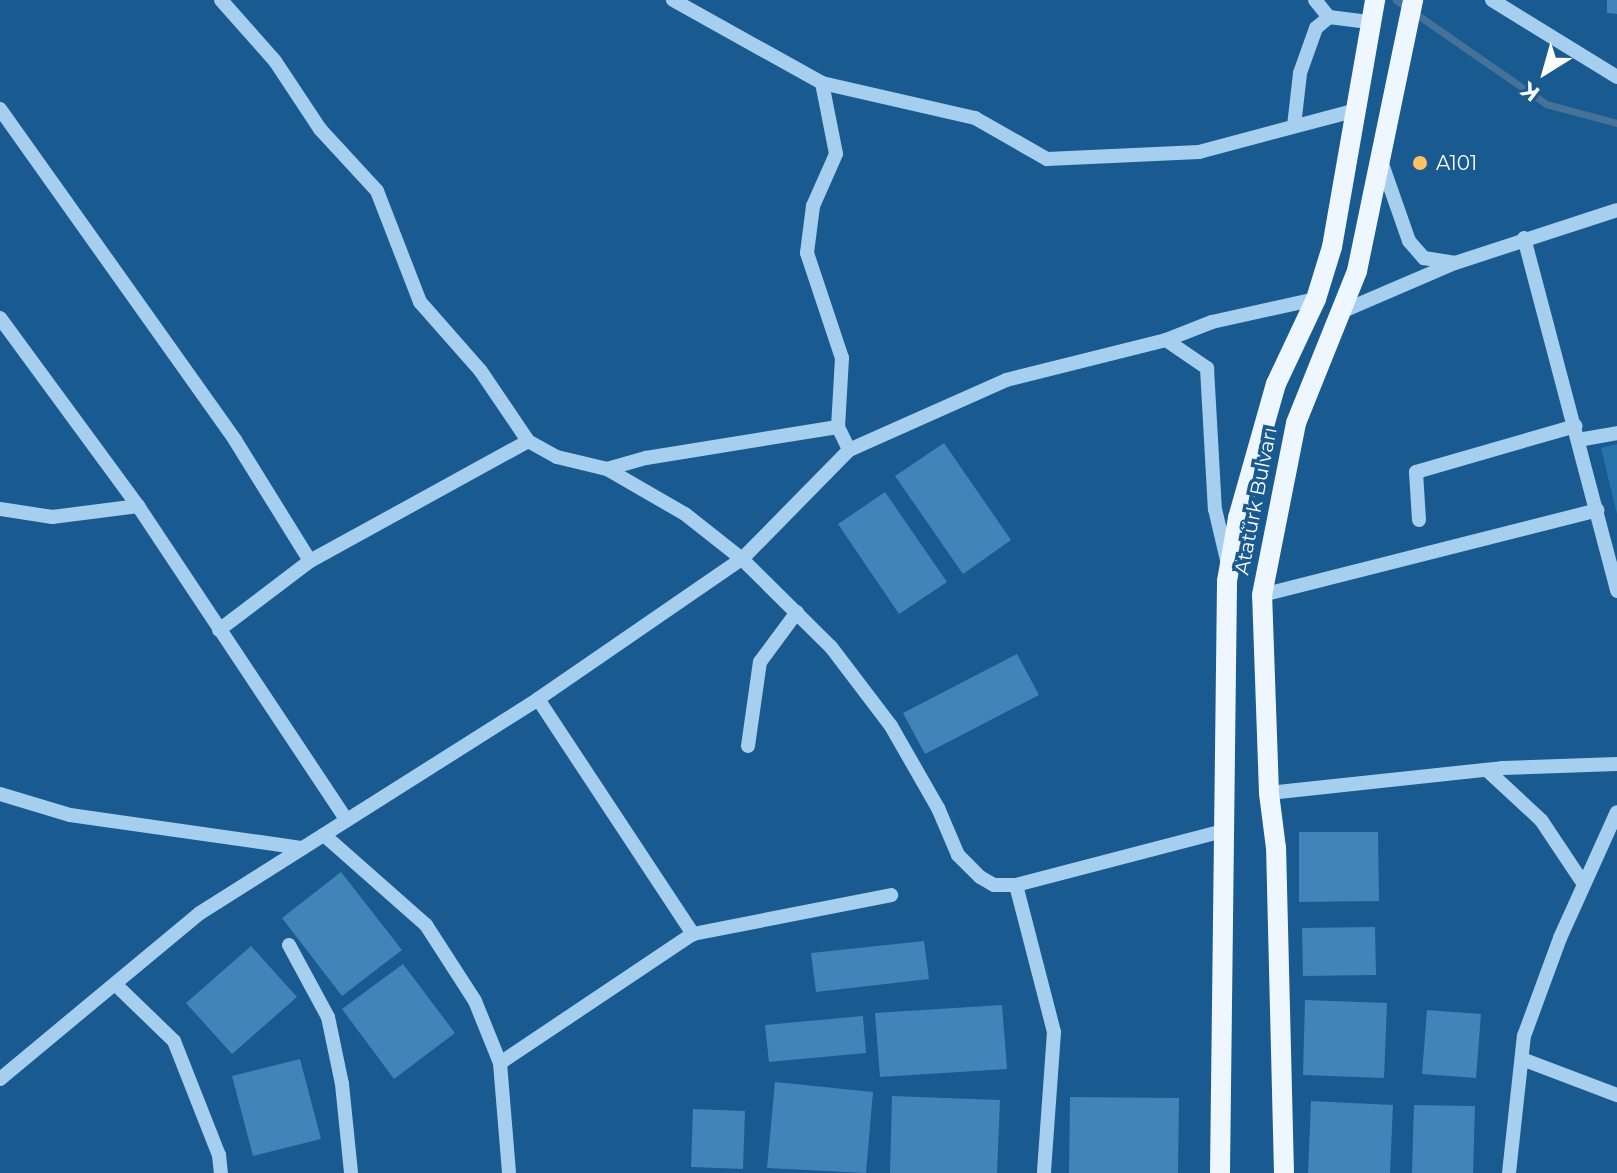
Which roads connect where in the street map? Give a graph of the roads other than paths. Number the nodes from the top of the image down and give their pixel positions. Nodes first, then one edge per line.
1 (221, 0) edge
2 (673, 0) edge
3 (1315, 0) edge
4 (1375, 0) edge
5 (1413, 0) edge
6 (1492, 0) edge
7 (1329, 17) junction
8 (1368, 28) junction
9 (1617, 77) edge
10 (822, 83) junction
11 (0, 109) edge
12 (1353, 111) junction
13 (1294, 126) junction
14 (1381, 161) junction
15 (1617, 210) edge
16 (1524, 238) junction
17 (1455, 263) junction
18 (1316, 299) junction
19 (1343, 311) junction
20 (0, 318) edge
21 (1166, 340) junction
22 (838, 427) junction
23 (1576, 433) junction
24 (1617, 433) edge
25 (528, 441) junction
26 (849, 450) junction
27 (607, 469) junction
28 (138, 506) junction
29 (0, 509) edge
30 (1597, 510) junction
31 (1419, 520) dead end
32 (742, 559) junction
33 (310, 561) junction
34 (1229, 568) junction
35 (1617, 591) edge
36 (1262, 595) junction
37 (797, 612) junction
38 (219, 630) junction
39 (538, 699) junction
40 (748, 746) dead end
41 (1617, 764) edge
42 (1487, 770) junction
43 (1269, 793) junction
44 (0, 794) edge
45 (1617, 812) edge
46 (347, 820) junction
47 (1224, 831) junction
48 (324, 835) junction
49 (303, 848) junction
50 (1583, 883) junction
51 (1016, 885) junction
52 (891, 895) dead end
53 (693, 934) junction
54 (289, 945) dead end
55 (115, 984) junction
56 (1522, 1059) junction
57 (500, 1063) junction
58 (0, 1079) edge
59 (1617, 1095) edge
60 (221, 1173) edge
61 (351, 1173) edge
62 (509, 1173) edge
63 (1044, 1173) edge
64 (1220, 1173) edge
65 (1284, 1173) edge
66 (1509, 1173) edge

1 - 25 street
2 - 10 street
3 - 7 street
4 - 8 main road, Atatürk Bulvarı
5 - 14 main road, Atatürk Bulvarı
6 - 9 street
7 - 8 street
7 - 13 street
8 - 12 main road, Atatürk Bulvarı
10 - 13 street
10 - 22 street
11 - 33 street
12 - 13 street
12 - 18 main road, Atatürk Bulvarı
14 - 17 street
14 - 19 main road, Atatürk Bulvarı
15 - 16 street
16 - 17 street
16 - 23 street
17 - 19 street
18 - 21 street
18 - 34 main road, Atatürk Bulvarı
19 - 36 main road, Atatürk Bulvarı
20 - 28 street
21 - 26 street
21 - 34 street
22 - 26 street
22 - 27 street
23 - 24 street
23 - 30 street
23 - 31 street
25 - 27 street
25 - 33 street
26 - 32 street
27 - 32 street
28 - 29 street
28 - 38 street
30 - 35 street
30 - 36 street
32 - 37 street
32 - 39 street
33 - 38 street
34 - 47 main road, Atatürk Bulvarı
36 - 43 main road, Atatürk Bulvarı
37 - 40 street
37 - 51 street
38 - 46 street
39 - 46 street
39 - 53 street
41 - 42 street
42 - 43 street
42 - 50 street
43 - 65 main road, Atatürk Bulvarı
44 - 49 street
45 - 50 street
46 - 48 street
47 - 51 street
47 - 64 main road, Atatürk Bulvarı
48 - 49 street
48 - 57 street
49 - 55 street
50 - 56 street
51 - 63 street
52 - 53 street
53 - 57 street
54 - 61 street
55 - 58 street
55 - 60 street
56 - 59 street
56 - 66 street
57 - 62 street

